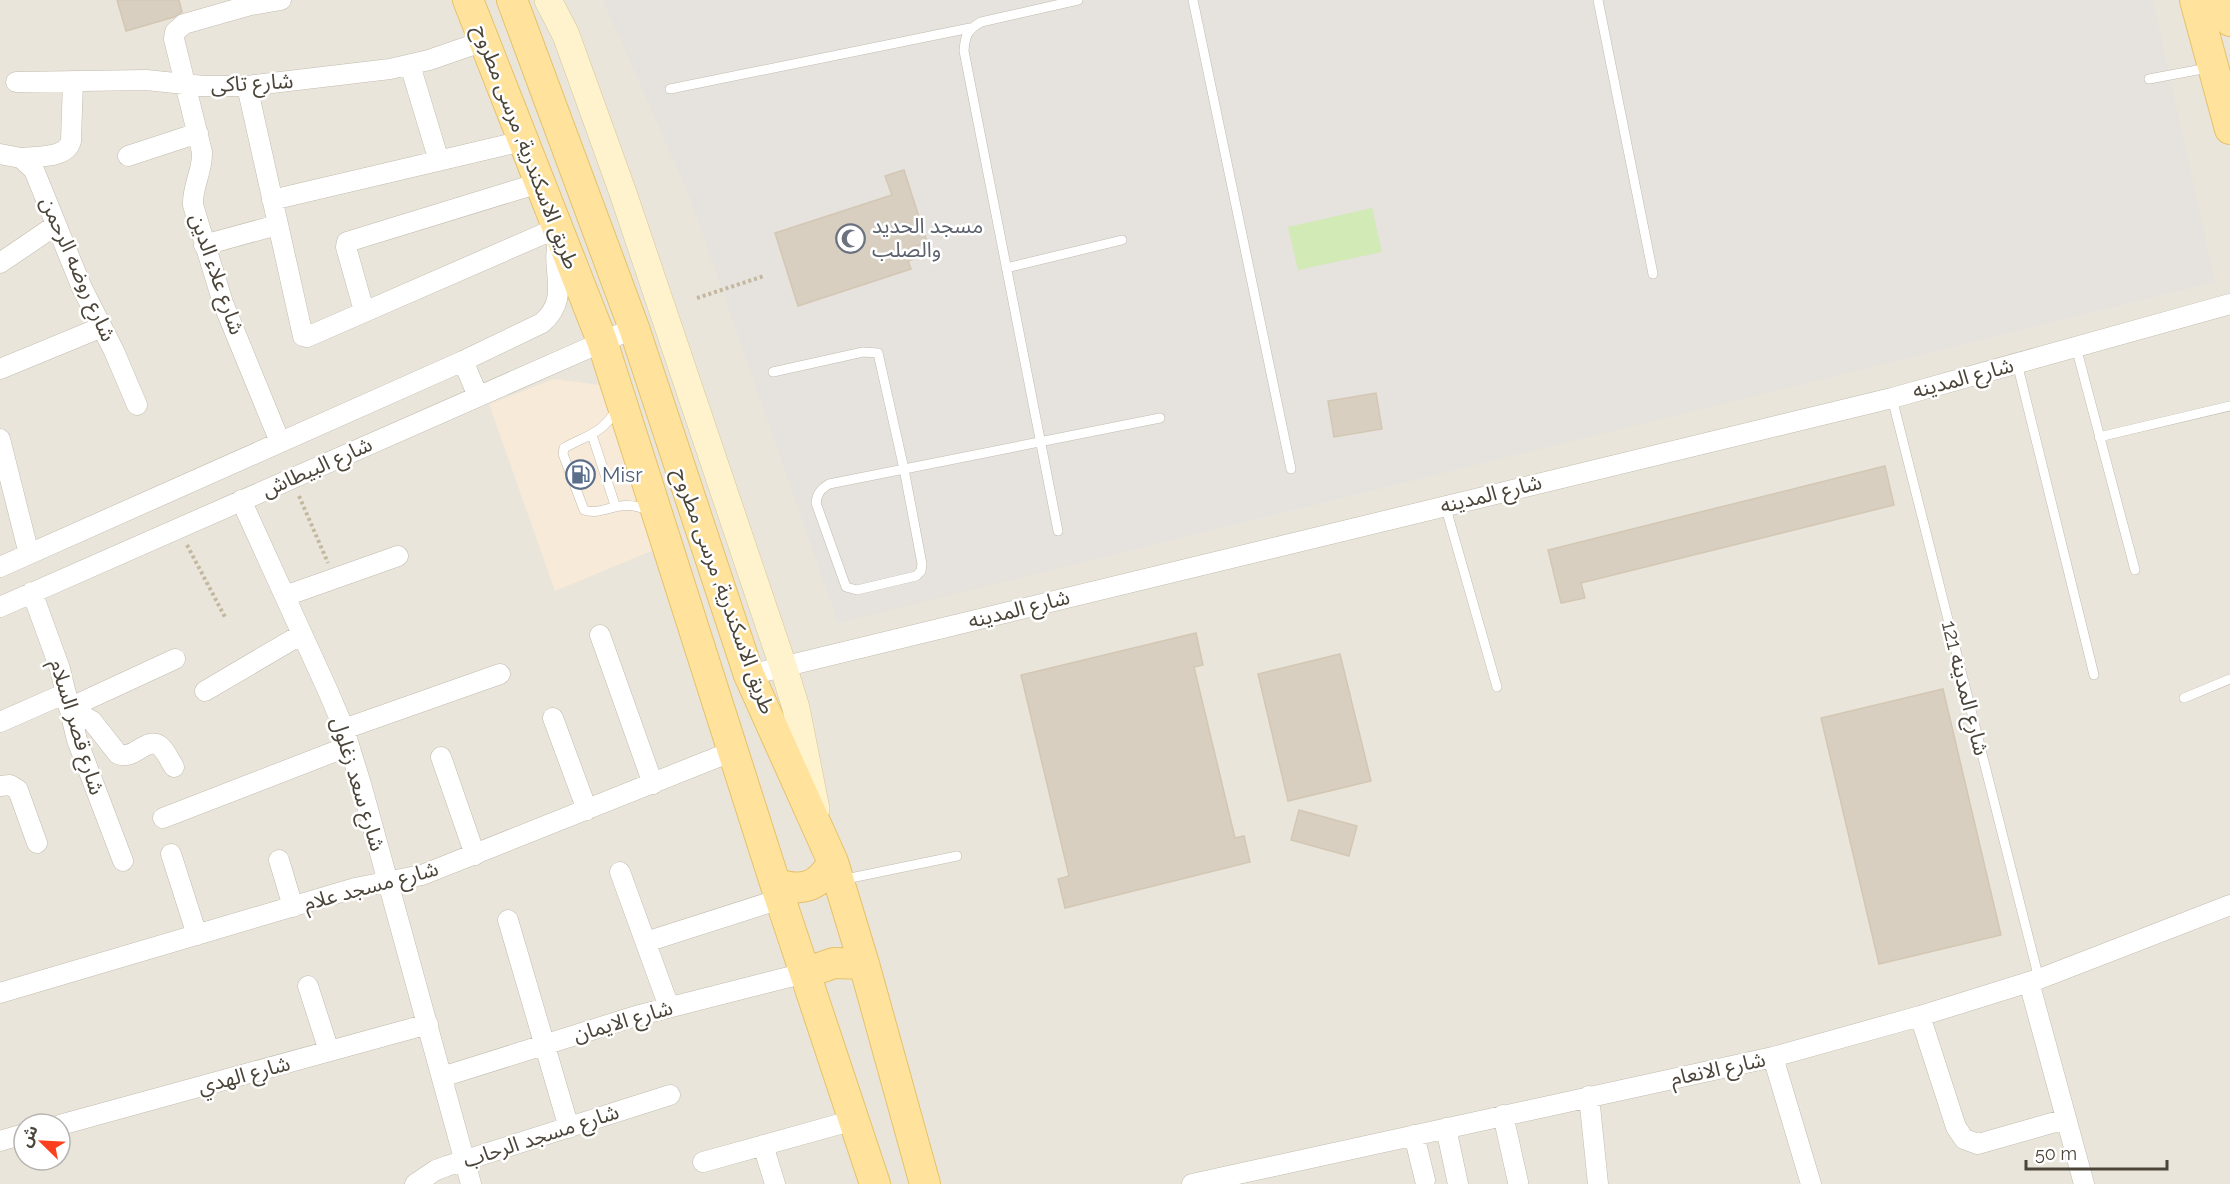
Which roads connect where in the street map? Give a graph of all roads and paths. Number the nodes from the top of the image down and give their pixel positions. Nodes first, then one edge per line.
1 (280, 0) edge
2 (468, 0) edge
3 (512, 0) edge
4 (548, 0) edge
5 (1078, 0) edge
6 (1193, 0) edge
7 (1598, 0) edge
8 (2195, 0) edge
9 (2224, 0) edge
10 (249, 3) edge
11 (2230, 21) edge
12 (970, 28) junction
13 (484, 41) junction
14 (410, 65) junction
15 (2213, 67) junction
16 (2149, 79) dead end
17 (72, 81) junction
18 (16, 82) dead end
19 (187, 83) junction
20 (248, 86) junction
21 (670, 89) dead end
22 (2230, 129) edge
23 (198, 133) junction
24 (523, 141) junction
25 (0, 154) edge
26 (128, 156) dead end
27 (21, 158) junction
28 (439, 161) junction
29 (539, 183) junction
30 (272, 200) junction
31 (56, 225) junction
32 (277, 225) junction
33 (559, 232) junction
34 (1122, 240) dead end
35 (204, 245) junction
36 (0, 263) edge
37 (1006, 268) junction
38 (1653, 274) dead end
39 (764, 276) dead end
40 (697, 298) dead end
41 (2230, 304) edge
42 (364, 311) junction
43 (102, 327) junction
44 (633, 328) junction
45 (602, 341) junction
46 (2076, 347) junction
47 (463, 361) junction
48 (2017, 363) junction
49 (0, 369) edge
50 (773, 372) dead end
51 (478, 396) junction
52 (1892, 398) junction
53 (621, 400) junction
54 (136, 405) dead end
55 (2230, 406) edge
56 (1160, 418) dead end
57 (592, 435) junction
58 (2099, 437) junction
59 (0, 439) edge
60 (280, 442) junction
61 (1040, 442) junction
62 (3, 465) edge
63 (904, 469) junction
64 (1291, 469) dead end
65 (291, 479) junction
66 (241, 500) junction
67 (615, 505) junction
68 (1445, 505) junction
69 (659, 517) junction
70 (178, 528) junction
71 (1058, 531) dead end
72 (28, 554) junction
73 (398, 556) dead end
74 (0, 567) edge
75 (2135, 570) dead end
76 (335, 578) junction
77 (32, 592) junction
78 (285, 596) junction
79 (0, 607) edge
80 (226, 619) dead end
81 (302, 634) junction
82 (600, 635) dead end
83 (175, 659) dead end
84 (783, 666) junction
85 (500, 674) dead end
86 (749, 675) junction
87 (2094, 675) dead end
88 (2230, 680) edge
89 (1497, 687) dead end
90 (205, 691) dead end
91 (2184, 698) dead end
92 (67, 701) junction
93 (553, 718) dead end
94 (0, 722) edge
95 (346, 737) junction
96 (733, 751) junction
97 (441, 757) dead end
98 (174, 767) dead end
99 (653, 784) junction
100 (0, 786) edge
101 (586, 810) junction
102 (163, 818) dead end
103 (819, 828) junction
104 (37, 843) dead end
105 (171, 854) dead end
106 (476, 855) junction
107 (957, 856) dead end
108 (279, 860) dead end
109 (123, 861) dead end
110 (836, 871) junction
111 (620, 872) dead end
112 (388, 881) junction
113 (778, 891) junction
114 (2230, 905) edge
115 (293, 907) junction
116 (508, 920) dead end
117 (197, 935) junction
118 (645, 942) junction
119 (864, 964) junction
120 (805, 973) junction
121 (2034, 980) junction
122 (308, 986) dead end
123 (1, 990) edge
124 (669, 1007) junction
125 (1920, 1016) junction
126 (428, 1024) junction
127 (545, 1044) junction
128 (329, 1051) junction
129 (1773, 1057) junction
130 (442, 1077) junction
131 (670, 1095) dead end
132 (1589, 1096) junction
133 (1503, 1115) junction
134 (2066, 1119) junction
135 (854, 1120) junction
136 (72, 1122) edge
137 (569, 1128) junction
138 (1446, 1128) junction
139 (1414, 1135) junction
140 (763, 1145) junction
141 (466, 1161) junction
142 (703, 1162) dead end
143 (1425, 1180) dead end
144 (1222, 1181) edge
145 (1518, 1182) dead end
146 (415, 1184) edge
147 (471, 1184) edge
148 (776, 1184) edge
149 (875, 1184) edge
150 (925, 1184) edge
151 (1192, 1184) edge
152 (1458, 1184) edge
153 (1598, 1184) edge
154 (1811, 1184) edge
155 (2084, 1184) edge

1 - 10 street
2 - 13 main road, طريق الاسكندرية, مرسى مطروح
3 - 44 main road, طريق الاسكندرية, مرسى مطروح
4 - 84 main road
5 - 12 lane
6 - 64 lane
7 - 38 lane
8 - 15 main road
9 - 11 main road
10 - 19 street, شارع علاء الدين
12 - 21 lane
12 - 37 lane
13 - 14 street, شارع تاكى
13 - 24 main road, طريق الاسكندرية, مرسى مطروح
14 - 20 street, شارع تاكى
14 - 28 street
15 - 16 lane
15 - 22 main road
17 - 18 street, شارع تاكى
17 - 19 street, شارع تاكى
17 - 27 street
19 - 20 street, شارع تاكى
19 - 23 street, شارع علاء الدين
20 - 30 street
23 - 26 street
23 - 35 street, شارع علاء الدين
24 - 28 street
24 - 29 main road, طريق الاسكندرية, مرسى مطروح
25 - 27 street
27 - 31 street, شارع روضه الرحمن
28 - 30 street
29 - 33 main road, طريق الاسكندرية, مرسى مطروح
29 - 42 street
30 - 32 street
31 - 36 street
31 - 43 street, شارع روضه الرحمن
32 - 35 street
32 - 42 street
33 - 42 street
33 - 45 main road, طريق الاسكندرية, مرسى مطروح
33 - 47 street, شارع البيطاش
34 - 37 lane
35 - 60 street, شارع علاء الدين
37 - 61 lane
39 - 40 path
41 - 46 street, شارع المدينه
43 - 49 street
43 - 54 street, شارع روضه الرحمن
44 - 45 street, شارع البيطاش
44 - 86 main road, طريق الاسكندرية, مرسى مطروح
45 - 51 street, شارع البيطاش
45 - 53 main road, طريق الاسكندرية, مرسى مطروح
46 - 48 street, شارع المدينه
46 - 58 lane
47 - 51 street
47 - 60 street, شارع البيطاش
48 - 52 street, شارع المدينه
48 - 87 lane
50 - 63 lane
51 - 65 street, شارع البيطاش
52 - 68 street, شارع المدينه
52 - 121 lane, شارع المدينه 121
53 - 57 lane
53 - 69 main road, طريق الاسكندرية, مرسى مطروح
55 - 58 lane
56 - 61 lane
57 - 67 lane
57 - 67 lane
58 - 75 lane
59 - 62 street
60 - 72 street, شارع البيطاش
61 - 63 lane
61 - 71 lane
62 - 72 street
63 - 63 lane
65 - 66 street, شارع البيطاش
65 - 76 path
66 - 70 street, شارع البيطاش
66 - 78 street, شارع سعد زغلول
67 - 69 lane
68 - 84 street, شارع المدينه
68 - 89 lane
69 - 96 main road, طريق الاسكندرية, مرسى مطروح
70 - 77 street, شارع البيطاش
70 - 80 path
72 - 74 street, شارع البيطاش
73 - 76 street
76 - 78 street
77 - 79 street, شارع البيطاش
77 - 92 street, شارع قصر السلام
78 - 81 street, شارع سعد زغلول
81 - 90 street
81 - 95 street, شارع سعد زغلول
82 - 99 street
83 - 92 street
84 - 86 street, شارع المدينه
84 - 103 main road
85 - 95 street
86 - 103 main road, طريق الاسكندرية, مرسى مطروح
88 - 91 lane
92 - 94 street
92 - 98 street
92 - 109 street, شارع قصر السلام
93 - 101 street
95 - 102 street
95 - 112 street, شارع سعد زغلول
96 - 99 street, شارع مسجد علام
96 - 113 main road, طريق الاسكندرية, مرسى مطروح
97 - 106 street
99 - 101 street, شارع مسجد علام
100 - 104 street
101 - 106 street, شارع مسجد علام
103 - 110 main road, طريق الاسكندرية, مرسى مطروح
105 - 117 street
106 - 112 street, شارع مسجد علام
107 - 110 lane
108 - 115 street
110 - 113 main road
110 - 119 main road, طريق الاسكندرية, مرسى مطروح
111 - 118 street
112 - 115 street, شارع مسجد علام
112 - 126 street, شارع سعد زغلول
113 - 118 street
113 - 120 main road, طريق الاسكندرية, مرسى مطروح
114 - 121 street, شارع الانعام
115 - 117 street, شارع مسجد علام
116 - 127 street
117 - 123 street, شارع مسجد علام
118 - 124 street
119 - 120 main road
119 - 150 main road, طريق الاسكندرية, مرسى مطروح
120 - 124 street, شارع الايمان
120 - 135 main road, طريق الاسكندرية, مرسى مطروح
121 - 125 street, شارع الانعام
121 - 134 street
122 - 128 street
124 - 127 street, شارع الايمان
125 - 129 street, شارع الانعام
125 - 134 street
126 - 128 street, شارع الهدي
126 - 130 street, شارع سعد زغلول
127 - 130 street, شارع الايمان
127 - 137 street
128 - 136 street, شارع الهدي
129 - 132 street, شارع الانعام
129 - 154 street
130 - 141 street, شارع سعد زغلول
131 - 137 street, شارع مسجد الرحاب
132 - 133 street, شارع الانعام
132 - 153 street
133 - 138 street, شارع الانعام
133 - 145 street
134 - 155 street
135 - 140 street
135 - 149 main road, طريق الاسكندرية, مرسى مطروح
137 - 141 street, شارع مسجد الرحاب
138 - 139 street, شارع الانعام
138 - 152 street
139 - 143 street
139 - 144 street, شارع الانعام
140 - 142 street
140 - 148 street
141 - 146 street, شارع مسجد الرحاب
141 - 147 street, شارع سعد زغلول
144 - 151 street, شارع الانعام

